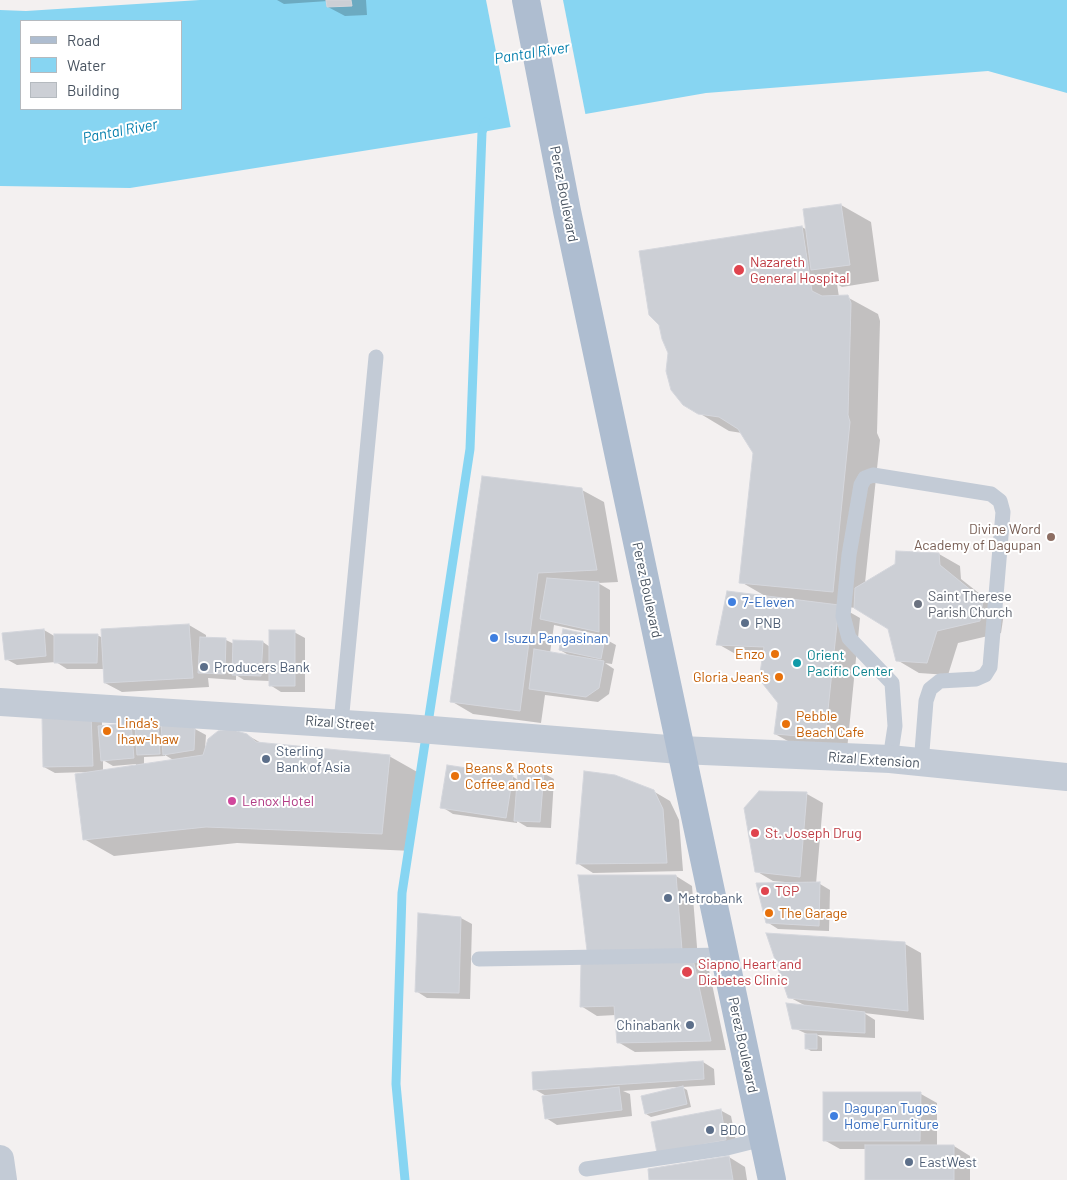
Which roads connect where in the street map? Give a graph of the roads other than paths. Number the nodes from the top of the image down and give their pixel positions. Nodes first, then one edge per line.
1 (526, 0) edge
2 (376, 357) dead end
3 (0, 702) edge
4 (341, 723) junction
5 (680, 750) junction
6 (890, 760) junction
7 (920, 764) junction
8 (1067, 777) edge
9 (724, 955) junction
10 (479, 959) dead end
11 (762, 1139) junction
12 (0, 1159) edge
13 (586, 1169) dead end
14 (3, 1180) edge
15 (772, 1180) edge

1 - 5 main road, Perez Boulevard
2 - 4 lane
3 - 4 street, Rizal Street
4 - 5 street, Rizal Street
5 - 6 street, Rizal Extension
5 - 9 main road, Perez Boulevard
6 - 7 street, Rizal Extension
6 - 7 lane
7 - 8 street, Rizal Extension
9 - 10 lane
9 - 11 main road, Perez Boulevard
11 - 13 lane
11 - 15 main road, Perez Boulevard
12 - 14 street

